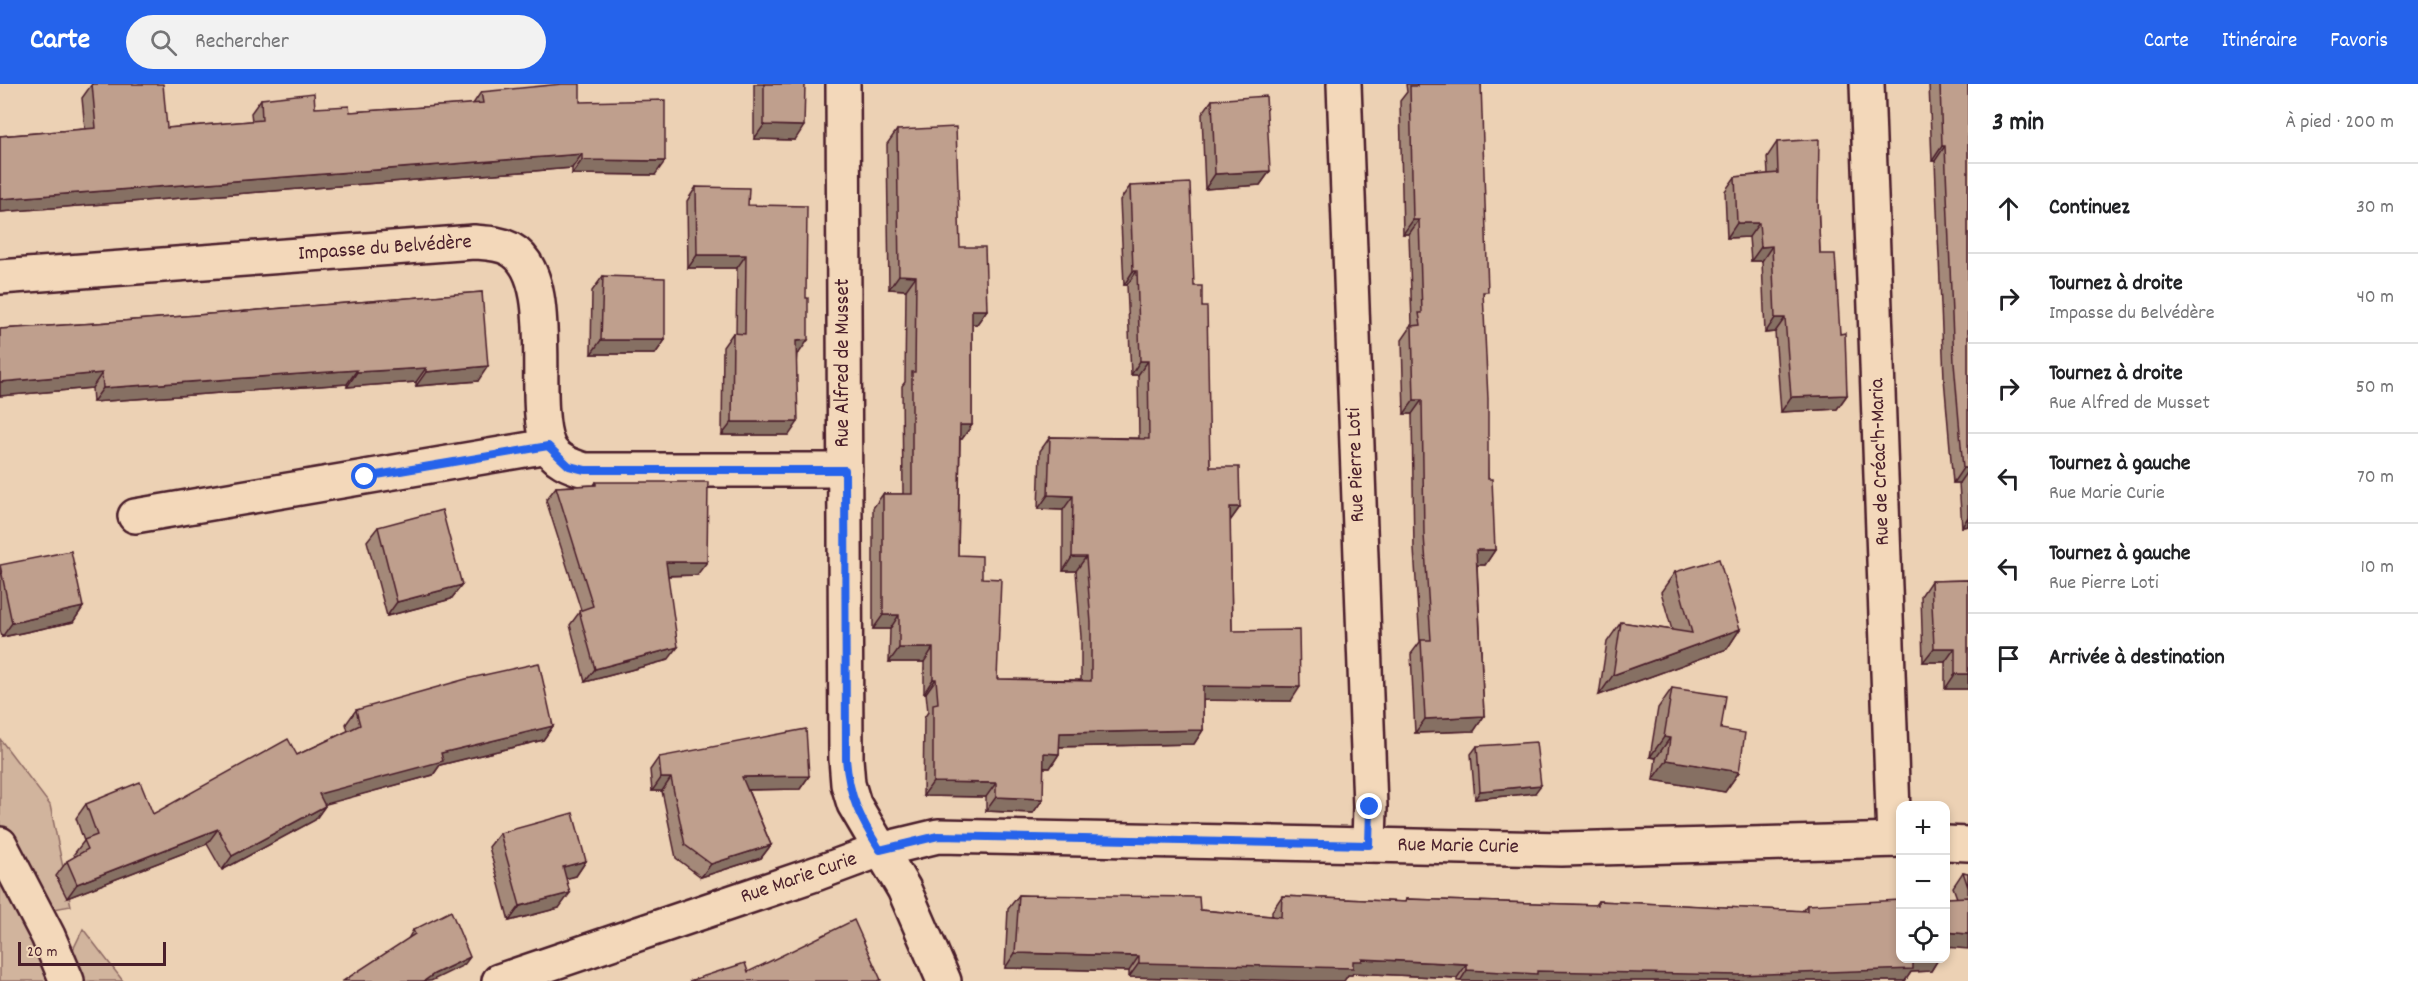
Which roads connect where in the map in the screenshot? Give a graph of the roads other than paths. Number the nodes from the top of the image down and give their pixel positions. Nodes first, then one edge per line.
1 (843, 84) edge
2 (1344, 84) edge
3 (1867, 84) edge
4 (0, 277) edge
5 (548, 446) junction
6 (845, 470) junction
7 (135, 516) dead end
8 (1896, 815) edge
9 (1896, 840) edge
10 (1950, 843) edge
11 (0, 844) edge
12 (1968, 844) edge
13 (1369, 845) junction
14 (880, 850) junction
15 (67, 981) edge
16 (499, 981) edge
17 (944, 981) edge

1 - 6 street, Rue Alfred de Musset
2 - 13 street, Rue Pierre Loti
3 - 8 street, Rue de Créac'h-Maria
4 - 5 street, Impasse du Belvédère
5 - 6 street
5 - 7 street
6 - 14 street, Rue Alfred de Musset
9 - 13 street, Rue Marie Curie
10 - 12 street
11 - 15 street
13 - 14 street, Rue Marie Curie
14 - 16 street, Rue Marie Curie
14 - 17 street, Rue Alfred de Musset

